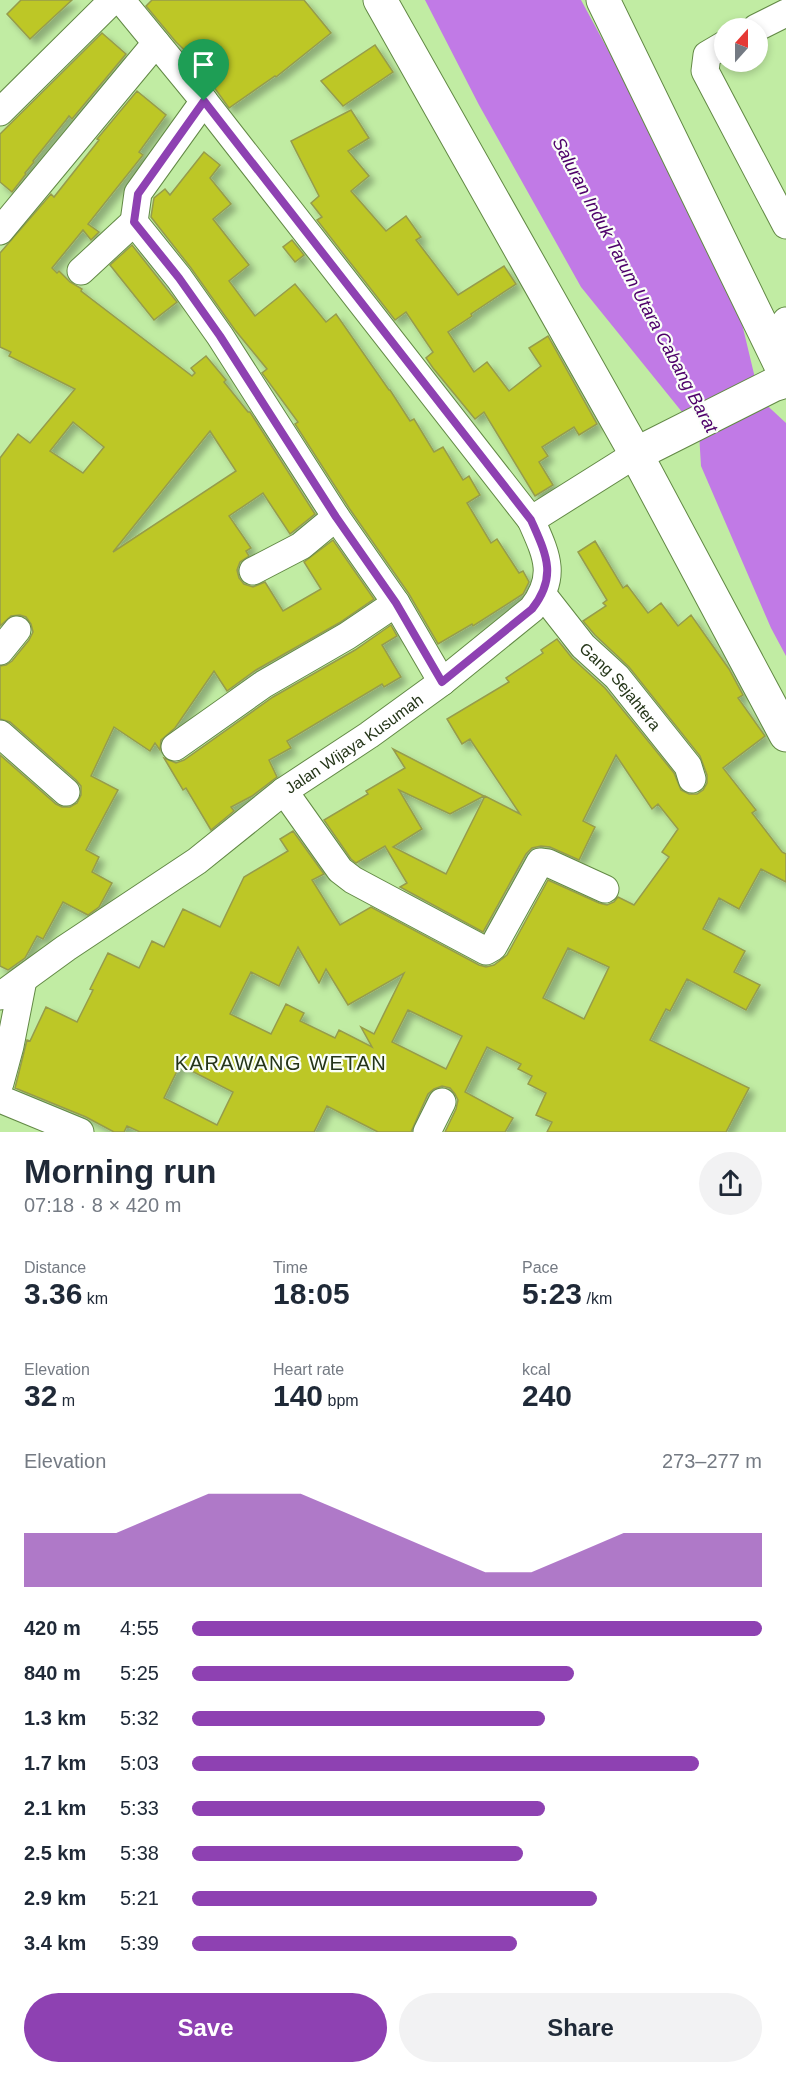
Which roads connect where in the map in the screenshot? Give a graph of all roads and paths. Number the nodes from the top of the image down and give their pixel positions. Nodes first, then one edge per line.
1 (113, 0) edge
2 (121, 0) edge
3 (380, 0) edge
4 (603, 0) edge
5 (786, 14) edge
6 (768, 22) edge
7 (156, 43) junction
8 (714, 50) edge
9 (204, 101) junction
10 (0, 112) edge
11 (134, 222) junction
12 (786, 225) edge
13 (0, 231) edge
14 (81, 271) dead end
15 (778, 332) edge
16 (782, 380) edge
17 (636, 454) junction
18 (336, 517) junction
19 (531, 520) junction
20 (253, 571) dead end
21 (543, 595) junction
22 (396, 603) junction
23 (17, 630) dead end
24 (0, 651) edge
25 (442, 682) junction
26 (0, 734) edge
27 (786, 735) edge
28 (174, 747) dead end
29 (692, 780) dead end
30 (284, 791) junction
31 (66, 792) dead end
32 (605, 889) dead end
33 (23, 980) junction
34 (0, 996) edge
35 (0, 1083) edge
36 (0, 1099) edge
37 (442, 1101) dead end
38 (80, 1132) edge
39 (427, 1132) edge

1 - 10 street
2 - 7 street
3 - 17 street
4 - 15 street
5 - 6 street
7 - 9 street
7 - 13 street
8 - 12 street
9 - 11 street
9 - 19 street
11 - 14 street
11 - 18 street
15 - 16 street
16 - 17 street
17 - 19 street
17 - 27 street
18 - 20 street
18 - 22 street
19 - 21 street
21 - 25 street, Jalan Wijaya Kusumah
21 - 29 street, Gang Sejahtera
22 - 25 street
22 - 28 street
23 - 24 street
25 - 30 street, Jalan Wijaya Kusumah
26 - 31 street
30 - 32 street
30 - 33 street, Jalan Wijaya Kusumah
33 - 34 street, Jalan Wijaya Kusumah
33 - 35 street
36 - 38 street
37 - 39 street

